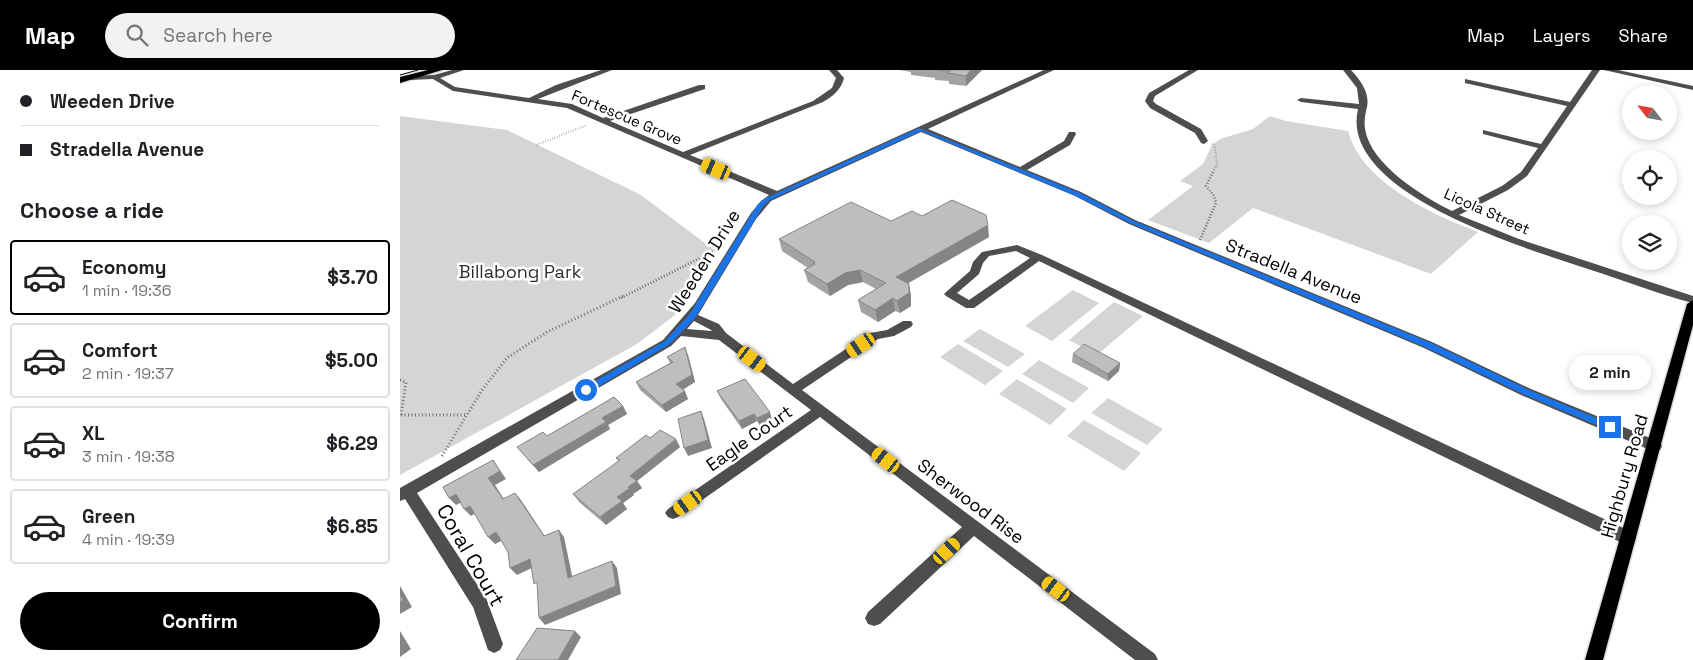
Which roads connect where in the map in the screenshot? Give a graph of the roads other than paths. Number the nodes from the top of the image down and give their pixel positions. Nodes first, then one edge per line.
1 (460, 70) edge
2 (608, 70) edge
3 (833, 70) edge
4 (1050, 70) edge
5 (1194, 70) edge
6 (1347, 70) edge
7 (1596, 70) edge
8 (1608, 70) edge
9 (438, 72) edge
10 (404, 79) edge
11 (1468, 80) dead end
12 (702, 87) dead end
13 (1693, 88) edge
14 (531, 100) junction
15 (1301, 100) dead end
16 (1571, 105) junction
17 (1363, 107) junction
18 (604, 120) junction
19 (920, 129) junction
20 (1486, 132) dead end
21 (1072, 134) dead end
22 (1204, 141) road end
23 (1542, 147) junction
24 (682, 155) junction
25 (1020, 170) junction
26 (775, 194) junction
27 (1454, 214) junction
28 (1038, 257) junction
29 (1693, 300) edge
30 (1693, 304) edge
31 (692, 316) junction
32 (907, 324) dead end
33 (679, 332) junction
34 (722, 336) junction
35 (793, 390) junction
36 (821, 410) junction
37 (1654, 446) junction
38 (404, 493) edge
39 (673, 513) dead end
40 (973, 527) junction
41 (1628, 538) junction
42 (874, 618) dead end
43 (494, 644) dead end
44 (1150, 660) edge
45 (1594, 660) edge

1 - 9 street
2 - 14 street
3 - 24 street
4 - 19 street, Weeden Drive
5 - 22 street
6 - 17 street, Licola Street
7 - 16 street
8 - 13 street
9 - 10 highway
9 - 14 street, Fortescue Grove
11 - 16 street
12 - 18 street
14 - 18 street, Fortescue Grove
15 - 17 street
16 - 23 street
17 - 27 street, Licola Street
18 - 24 street, Fortescue Grove
19 - 25 street, Stradella Avenue
19 - 26 street, Weeden Drive
20 - 23 street
21 - 25 street
23 - 27 street
24 - 26 street, Fortescue Grove
25 - 37 street, Stradella Avenue
26 - 31 street, Weeden Drive
27 - 29 street, Licola Street
28 - 28 street
28 - 41 street
30 - 37 main road, Highbury Road
31 - 33 street, Weeden Drive
31 - 34 street, Sherwood Rise
32 - 35 street
33 - 34 street
33 - 38 street, Weeden Drive
34 - 35 street, Sherwood Rise
35 - 36 street, Sherwood Rise
36 - 39 street, Eagle Court
36 - 40 street, Sherwood Rise
37 - 41 main road, Highbury Road
38 - 43 street, Coral Court
40 - 42 street
40 - 44 street, Sherwood Rise
41 - 45 main road, Highbury Road

